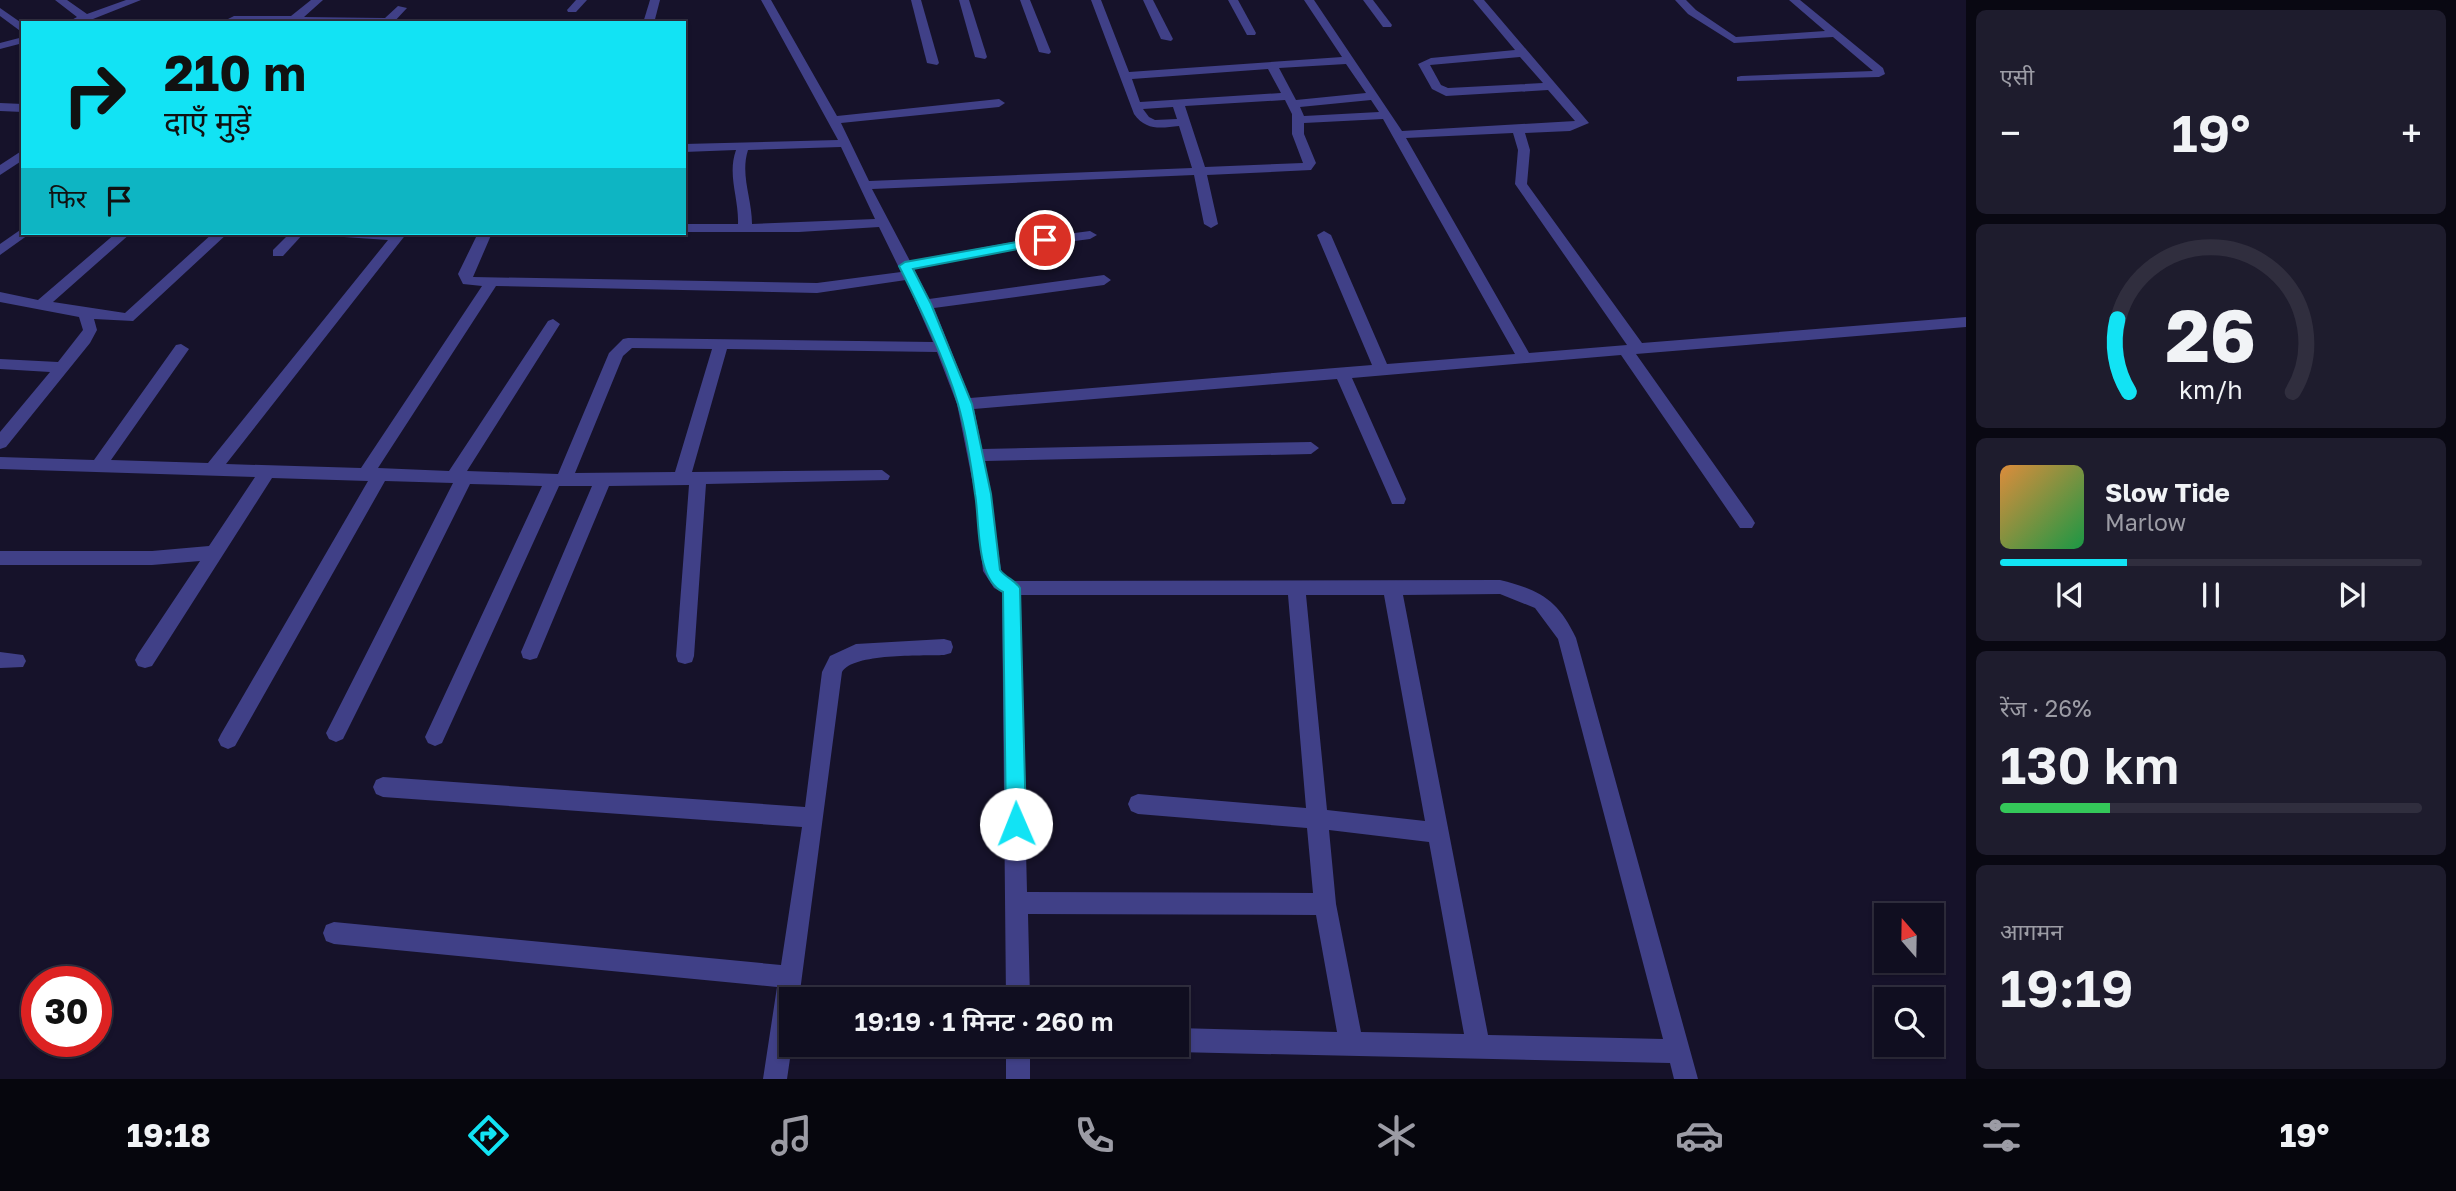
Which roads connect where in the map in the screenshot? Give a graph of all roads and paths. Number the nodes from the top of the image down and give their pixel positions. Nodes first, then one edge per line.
1 (60, 0) edge
2 (102, 0) edge
3 (136, 0) edge
4 (318, 0) edge
5 (582, 0) edge
6 (655, 0) edge
7 (766, 0) edge
8 (916, 0) edge
9 (964, 0) edge
10 (1025, 0) edge
11 (1096, 0) edge
12 (1148, 0) edge
13 (1233, 0) edge
14 (1309, 0) edge
15 (1368, 0) edge
16 (1478, 0) edge
17 (1680, 0) edge
18 (1794, 0) edge
19 (113, 8) junction
20 (402, 8) dead end
21 (572, 10) dead end
22 (0, 11) edge
23 (89, 20) edge
24 (293, 20) junction
25 (230, 21) edge
26 (340, 21) edge
27 (388, 21) edge
28 (649, 21) edge
29 (1387, 24) dead end
30 (21, 28) edge
31 (1251, 33) dead end
32 (1836, 34) junction
33 (1167, 39) dead end
34 (21, 41) edge
35 (0, 46) edge
36 (1045, 52) dead end
37 (1523, 52) junction
38 (981, 57) dead end
39 (1349, 60) junction
40 (933, 63) dead end
41 (1273, 67) junction
42 (1125, 76) junction
43 (1741, 79) dead end
44 (1552, 86) junction
45 (1373, 96) junction
46 (1290, 100) junction
47 (999, 103) dead end
48 (1178, 103) junction
49 (1136, 106) junction
50 (1, 108) edge
51 (21, 108) edge
52 (1387, 116) junction
53 (833, 120) junction
54 (1300, 120) junction
55 (1184, 122) junction
56 (1517, 129) junction
57 (1398, 135) junction
58 (846, 143) junction
59 (686, 148) edge
60 (743, 148) junction
61 (21, 155) edge
62 (0, 171) edge
63 (1200, 172) junction
64 (864, 185) junction
65 (884, 223) junction
66 (1211, 224) dead end
67 (686, 228) edge
68 (745, 228) junction
69 (21, 234) edge
70 (122, 235) edge
71 (219, 235) edge
72 (294, 235) edge
73 (398, 235) edge
74 (484, 235) edge
75 (1090, 235) dead end
76 (1324, 235) dead end
77 (0, 251) edge
78 (278, 253) dead end
79 (907, 271) junction
80 (1104, 280) dead end
81 (490, 284) junction
82 (0, 297) edge
83 (925, 304) junction
84 (40, 306) junction
85 (85, 313) junction
86 (1966, 322) edge
87 (553, 324) dead end
88 (721, 345) junction
89 (942, 347) junction
90 (181, 349) dead end
91 (1632, 349) junction
92 (1525, 358) junction
93 (0, 364) edge
94 (63, 368) junction
95 (1382, 370) junction
96 (1342, 373) junction
97 (965, 404) junction
98 (8, 426) edge
99 (0, 443) edge
100 (1311, 449) dead end
101 (975, 455) junction
102 (0, 463) edge
103 (98, 466) junction
104 (212, 470) junction
105 (268, 471) junction
106 (373, 475) junction
107 (882, 475) dead end
108 (459, 477) junction
109 (558, 480) junction
110 (603, 480) junction
111 (689, 480) junction
112 (1398, 499) dead end
113 (1746, 523) dead end
114 (215, 553) junction
115 (0, 558) edge
116 (1296, 587) junction
117 (1392, 587) junction
118 (1011, 588) junction
119 (944, 647) dead end
120 (530, 652) dead end
121 (685, 656) dead end
122 (145, 660) dead end
123 (336, 733) dead end
124 (435, 737) dead end
125 (229, 740) dead end
126 (383, 786) dead end
127 (1138, 804) dead end
128 (814, 817) junction
129 (1317, 819) junction
130 (1437, 833) junction
131 (1018, 903) junction
132 (1325, 904) junction
133 (334, 933) dead end
134 (789, 976) junction
135 (1018, 987) edge
136 (1189, 1040) edge
137 (1352, 1044) junction
138 (1478, 1046) junction
139 (1679, 1051) junction
140 (1018, 1057) edge
141 (775, 1079) edge
142 (1018, 1079) edge
143 (1686, 1079) edge

1 - 23 street
2 - 19 street
3 - 19 street
4 - 24 street
5 - 21 street
6 - 28 street
7 - 53 street
8 - 40 street
9 - 38 street
10 - 36 street
11 - 42 street
12 - 33 street
13 - 31 street
14 - 39 street
15 - 29 street
16 - 37 street
17 - 32 street
18 - 32 street
19 - 23 street
20 - 27 street
22 - 30 street
24 - 25 street
24 - 26 street
32 - 43 street
34 - 35 street
37 - 44 street
37 - 44 street
39 - 41 street
39 - 45 street
41 - 42 street
41 - 46 street
42 - 49 street
44 - 56 street
45 - 46 street
45 - 52 street
46 - 48 street
46 - 54 street
47 - 53 street
48 - 49 street
48 - 55 street
49 - 55 street
50 - 51 street
52 - 54 street
52 - 57 street
53 - 58 street
54 - 63 street
55 - 63 street
56 - 57 street
56 - 91 street
57 - 92 street
58 - 60 street
58 - 64 street
59 - 60 street
60 - 68 street
61 - 62 street
63 - 64 street
63 - 66 street
64 - 65 street
65 - 68 street
65 - 79 street
67 - 68 street
69 - 77 street
70 - 84 street
71 - 85 street
72 - 78 street
73 - 104 street
74 - 81 street
75 - 79 street
76 - 95 street
79 - 81 street
79 - 83 street
80 - 83 street
81 - 106 street
82 - 84 street
83 - 89 street
84 - 85 street
85 - 94 street
86 - 91 street
87 - 108 street
88 - 89 street
88 - 109 street
88 - 111 street
89 - 97 street
90 - 103 street
91 - 92 street
91 - 113 street
92 - 95 street
93 - 94 street
94 - 98 street
95 - 96 street
96 - 97 street
96 - 112 street
97 - 101 street
98 - 99 street
100 - 101 street
101 - 118 street
102 - 103 street
103 - 104 street
104 - 105 street
105 - 106 street
105 - 114 street
106 - 108 street
106 - 125 street
107 - 111 street
108 - 109 street
108 - 123 street
109 - 110 street
109 - 124 street
110 - 111 street
110 - 120 street
111 - 121 street
114 - 115 street
114 - 122 street
116 - 117 street
116 - 118 street
116 - 129 street
117 - 130 street
117 - 139 street
118 - 131 street
119 - 128 street
126 - 128 street
127 - 129 street
128 - 134 street
129 - 130 street
129 - 132 street
130 - 138 street
131 - 132 street
131 - 135 street
132 - 137 street
133 - 134 street
134 - 141 street
136 - 137 street
137 - 138 street
138 - 139 street
139 - 143 street
140 - 142 street

